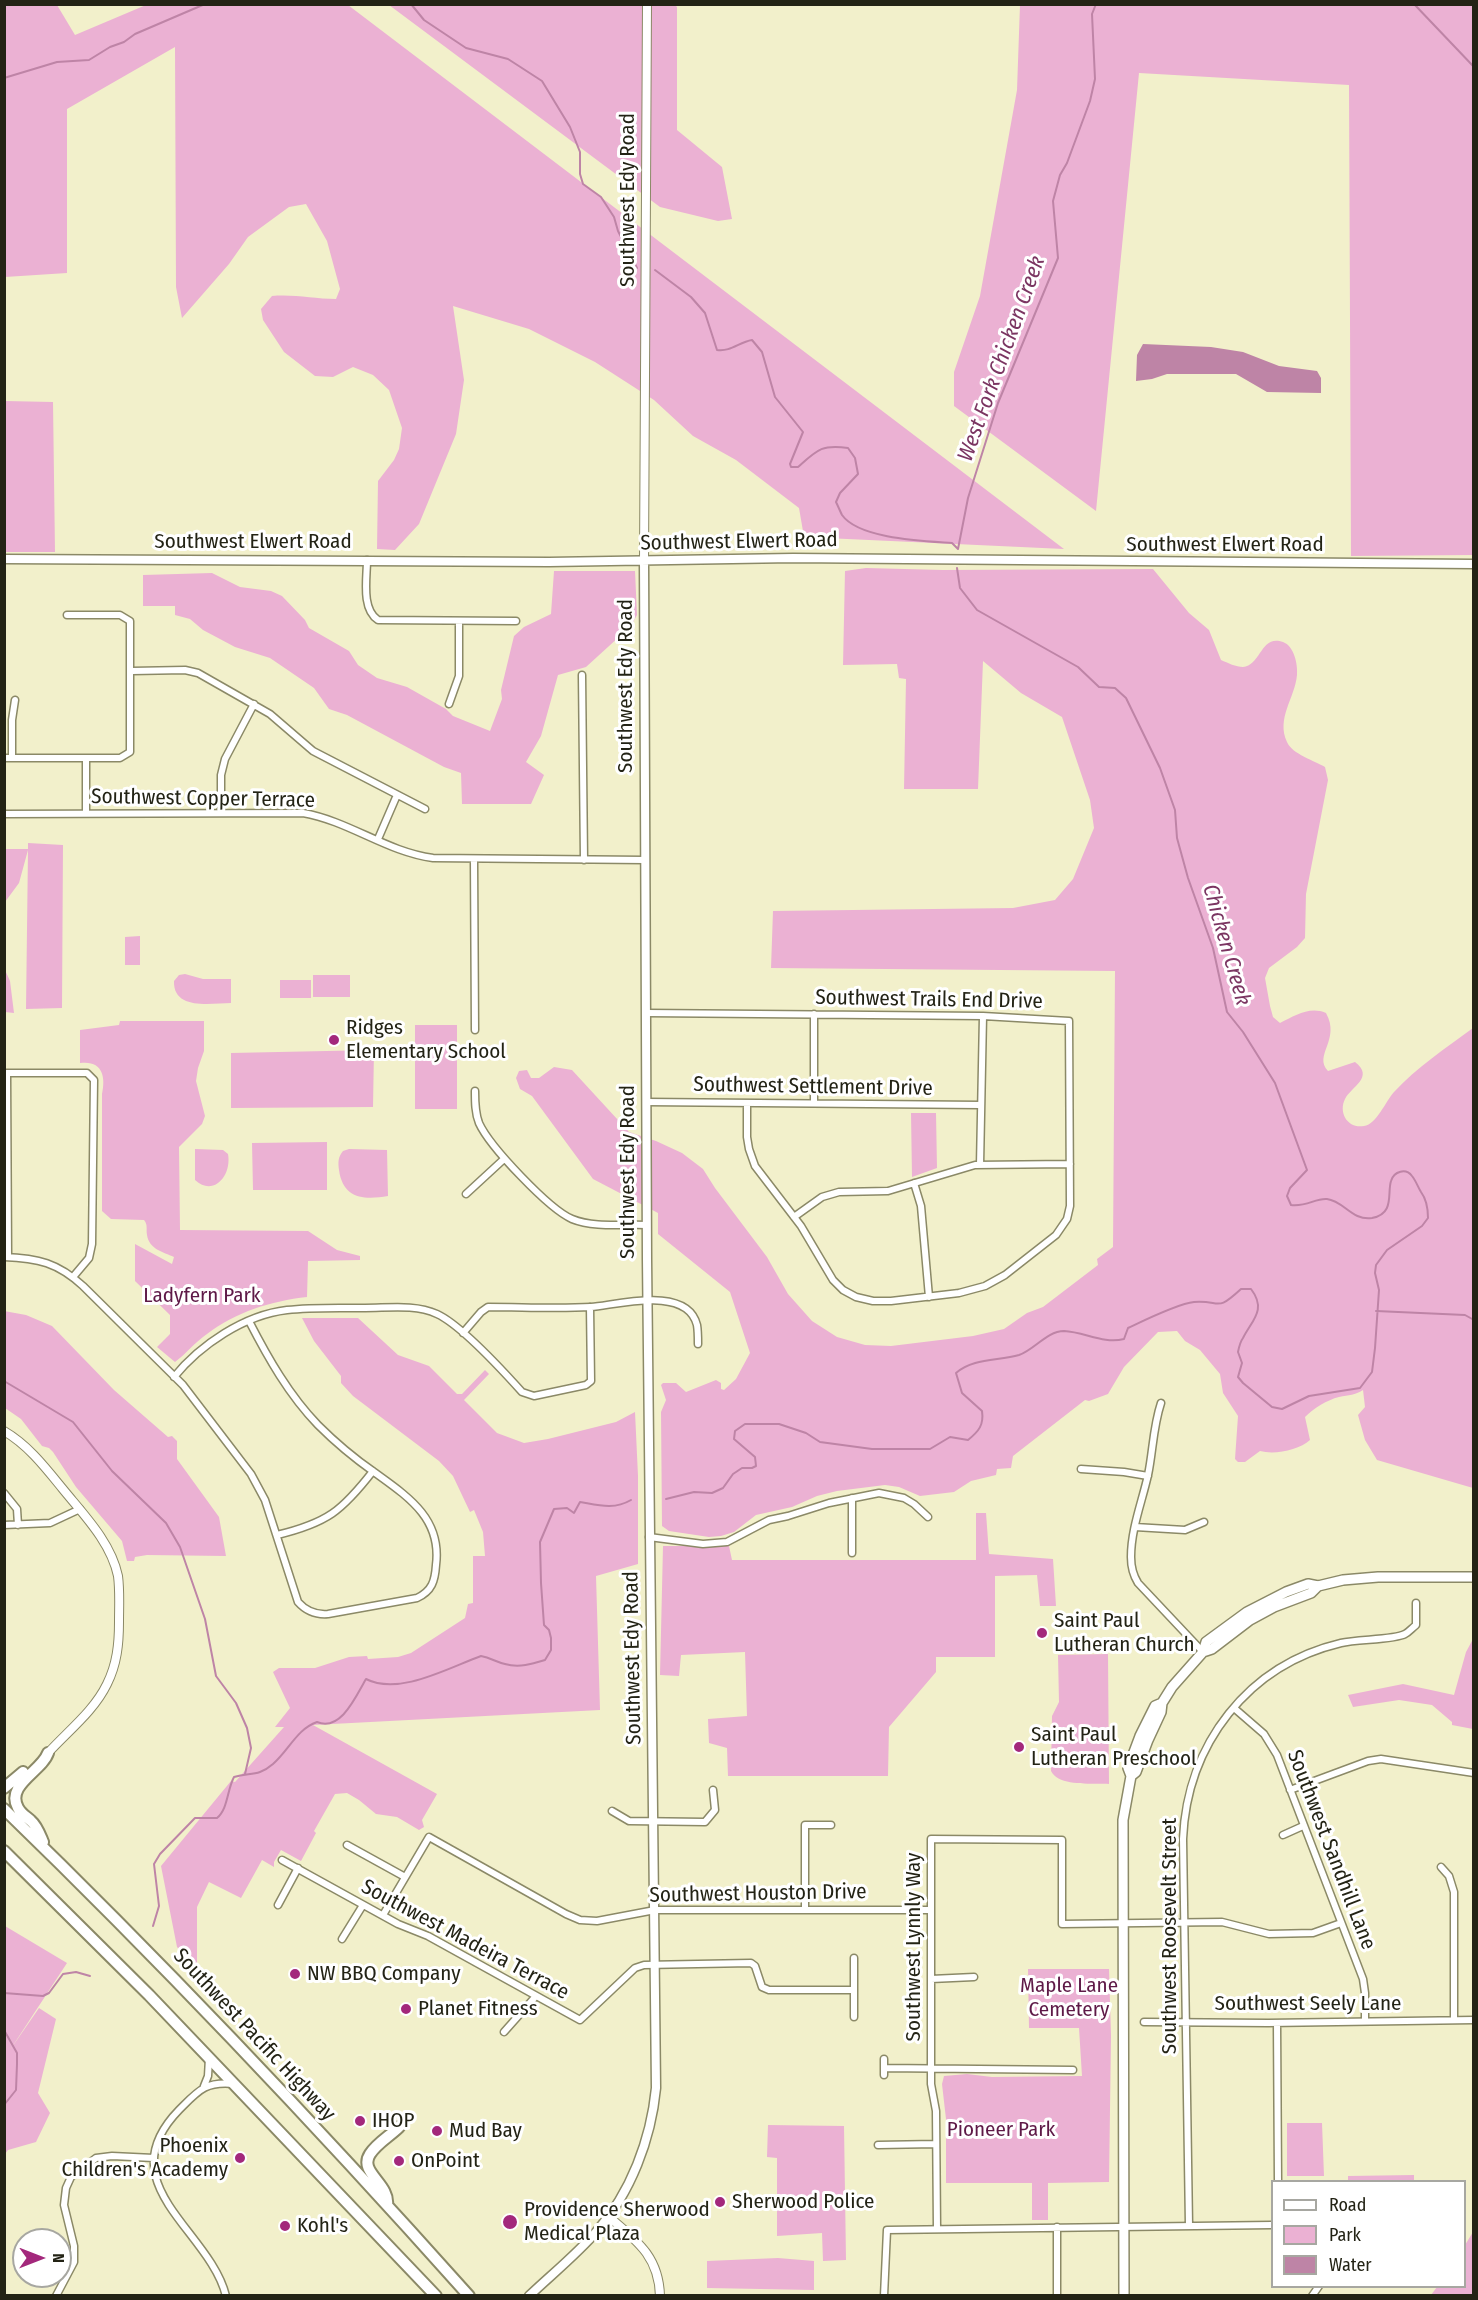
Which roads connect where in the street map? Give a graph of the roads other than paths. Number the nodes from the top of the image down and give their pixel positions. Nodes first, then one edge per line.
1 (647, 4) edge
2 (4, 559) edge
3 (368, 560) junction
4 (644, 561) junction
5 (1473, 564) edge
6 (67, 615) dead end
7 (459, 621) junction
8 (516, 621) dead end
9 (132, 671) junction
10 (582, 675) dead end
11 (15, 700) dead end
12 (254, 704) junction
13 (449, 704) dead end
14 (8, 758) edge
15 (86, 758) junction
16 (397, 795) junction
17 (425, 809) dead end
18 (86, 813) junction
19 (221, 813) junction
20 (4, 814) edge
21 (378, 839) junction
22 (474, 860) junction
23 (584, 860) junction
24 (645, 860) junction
25 (646, 1012) junction
26 (814, 1014) junction
27 (983, 1016) junction
28 (475, 1030) dead end
29 (6, 1073) edge
30 (475, 1091) dead end
31 (646, 1102) junction
32 (747, 1103) junction
33 (814, 1103) junction
34 (981, 1105) junction
35 (504, 1158) junction
36 (1070, 1164) junction
37 (980, 1165) junction
38 (914, 1183) junction
39 (466, 1194) dead end
40 (794, 1217) junction
41 (646, 1225) junction
42 (6, 1257) edge
43 (73, 1277) junction
44 (929, 1297) junction
45 (647, 1300) junction
46 (590, 1307) junction
47 (249, 1321) junction
48 (463, 1333) junction
49 (698, 1344) dead end
50 (174, 1377) junction
51 (1161, 1403) dead end
52 (4, 1431) edge
53 (1081, 1469) dead end
54 (373, 1471) junction
55 (1148, 1476) junction
56 (4, 1493) edge
57 (852, 1498) junction
58 (80, 1509) junction
59 (928, 1517) dead end
60 (1204, 1522) dead end
61 (4, 1525) edge
62 (18, 1525) junction
63 (1136, 1527) junction
64 (277, 1535) junction
65 (649, 1537) junction
66 (852, 1553) dead end
67 (1473, 1577) edge
68 (1416, 1603) dead end
69 (1203, 1652) junction
70 (1234, 1708) junction
71 (48, 1753) junction
72 (1473, 1773) edge
73 (4, 1788) edge
74 (713, 1790) dead end
75 (1290, 1790) junction
76 (4, 1809) edge
77 (612, 1811) dead end
78 (654, 1821) junction
79 (831, 1825) dead end
80 (1304, 1826) junction
81 (1282, 1834) dead end
82 (347, 1845) dead end
83 (4, 1851) edge
84 (47, 1851) junction
85 (282, 1860) dead end
86 (1441, 1867) dead end
87 (298, 1868) junction
88 (405, 1877) junction
89 (278, 1905) dead end
90 (363, 1905) junction
91 (805, 1909) junction
92 (655, 1910) junction
93 (931, 1910) junction
94 (383, 1915) junction
95 (1184, 1922) junction
96 (1123, 1923) junction
97 (1341, 1923) junction
98 (342, 1939) dead end
99 (854, 1958) dead end
100 (656, 1965) junction
101 (974, 1977) dead end
102 (932, 1979) junction
103 (854, 1990) junction
104 (536, 1996) junction
105 (854, 2017) dead end
106 (1365, 2020) junction
107 (1454, 2020) junction
108 (1473, 2020) edge
109 (1186, 2021) junction
110 (1143, 2022) dead end
111 (1277, 2023) junction
112 (504, 2032) dead end
113 (209, 2058) junction
114 (884, 2059) dead end
115 (931, 2068) junction
116 (1073, 2070) dead end
117 (234, 2085) junction
118 (204, 2086) junction
119 (399, 2127) dead end
120 (936, 2144) junction
121 (878, 2145) dead end
122 (154, 2158) junction
123 (1278, 2180) edge
124 (387, 2205) junction
125 (608, 2216) junction
126 (1189, 2225) junction
127 (1271, 2225) edge
128 (1124, 2226) junction
129 (1058, 2227) junction
130 (937, 2229) junction
131 (59, 2294) edge
132 (226, 2295) edge
133 (436, 2295) edge
134 (469, 2295) edge
135 (529, 2295) edge
136 (660, 2295) edge
137 (884, 2295) edge
138 (1057, 2295) edge
139 (1124, 2295) edge

1 - 4 street, Southwest Edy Road
2 - 3 main road, Southwest Elwert Road
3 - 4 main road, Southwest Elwert Road
3 - 7 street
4 - 5 main road, Southwest Elwert Road
4 - 24 main road, Southwest Edy Road
6 - 9 street
7 - 8 street
7 - 13 street
9 - 12 street
9 - 15 street
10 - 23 street
11 - 14 street
12 - 16 street
12 - 19 street
14 - 15 street
15 - 18 street
16 - 17 street
16 - 21 street
18 - 19 street, Southwest Copper Terrace
18 - 20 street, Southwest Copper Terrace
19 - 21 street, Southwest Copper Terrace
21 - 22 street, Southwest Copper Terrace
22 - 23 street, Southwest Copper Terrace
22 - 28 street
23 - 24 street, Southwest Copper Terrace
24 - 25 main road, Southwest Edy Road
25 - 26 street, Southwest Trails End Drive
25 - 31 main road, Southwest Edy Road
26 - 27 street, Southwest Trails End Drive
26 - 33 street
27 - 34 street
27 - 36 street, Southwest Trails End Drive
29 - 42 street
29 - 43 street
30 - 35 street
31 - 32 street, Southwest Settlement Drive
31 - 41 main road, Southwest Edy Road
32 - 33 street, Southwest Settlement Drive
32 - 40 street
33 - 34 street, Southwest Settlement Drive
34 - 37 street
35 - 39 street
35 - 41 street
36 - 37 street
36 - 44 street
37 - 38 street
38 - 40 street
38 - 44 street
40 - 44 street
41 - 45 main road, Southwest Edy Road
42 - 43 street
43 - 50 street
45 - 46 street
45 - 49 street
45 - 65 main road, Southwest Edy Road
46 - 48 street
46 - 48 street
47 - 48 street
47 - 50 street
47 - 54 street
50 - 64 street
51 - 55 street
52 - 58 street
53 - 55 street
54 - 64 street
54 - 64 street
55 - 63 street
56 - 62 street
57 - 59 street
57 - 65 street
57 - 66 street
58 - 62 street
58 - 71 street
60 - 63 street
61 - 62 street
63 - 69 street
65 - 78 main road, Southwest Edy Road
67 - 69 main road
68 - 70 street, Southwest Roosevelt Street
69 - 96 main road
70 - 75 street, Southwest Sandhill Lane
70 - 95 street, Southwest Roosevelt Street
71 - 73 highway
71 - 84 highway
72 - 75 street
74 - 78 street
75 - 80 street, Southwest Sandhill Lane
76 - 84 highway, Southwest Pacific Highway
77 - 78 street
78 - 92 main road, Southwest Edy Road
79 - 91 street
80 - 81 street
80 - 97 street, Southwest Sandhill Lane
82 - 88 street
83 - 113 highway
84 - 124 highway, Southwest Pacific Highway
85 - 87 street, Southwest Madeira Terrace
86 - 107 street
87 - 89 street
87 - 90 street, Southwest Madeira Terrace
88 - 92 street, Southwest Houston Drive
88 - 94 street
90 - 94 street, Southwest Madeira Terrace
90 - 98 street
91 - 92 street, Southwest Houston Drive
91 - 93 street, Southwest Houston Drive
92 - 100 main road, Southwest Edy Road
93 - 96 street, Southwest Lynnly Way
93 - 102 street, Southwest Lynnly Way
94 - 104 street, Southwest Madeira Terrace
95 - 96 street, Southwest Lynnly Way
95 - 97 street, Southwest Lynnly Way
95 - 109 street, Southwest Roosevelt Street
96 - 128 main road
97 - 106 street, Southwest Sandhill Lane
99 - 103 street
100 - 103 street
100 - 104 street, Southwest Madeira Terrace
100 - 125 main road, Southwest Edy Road
101 - 102 street
102 - 115 street, Southwest Lynnly Way
103 - 105 street
104 - 112 street
106 - 107 street, Southwest Seely Lane
106 - 111 street, Southwest Seely Lane
107 - 108 street, Southwest Seely Lane
109 - 110 street, Southwest Seely Lane
109 - 111 street, Southwest Seely Lane
109 - 126 street, Southwest Roosevelt Street
111 - 123 street
113 - 117 highway
113 - 118 street
114 - 115 street
115 - 116 street
115 - 120 street, Southwest Lynnly Way
117 - 118 street
117 - 133 highway
118 - 122 street
119 - 124 highway
120 - 121 street
120 - 130 street, Southwest Lynnly Way
122 - 131 street
122 - 132 street
124 - 134 highway, Southwest Pacific Highway
125 - 135 main road, Southwest Edy Road
125 - 136 street
126 - 127 street
126 - 128 street
128 - 129 street
128 - 139 main road
129 - 130 street
129 - 138 street
130 - 137 street

